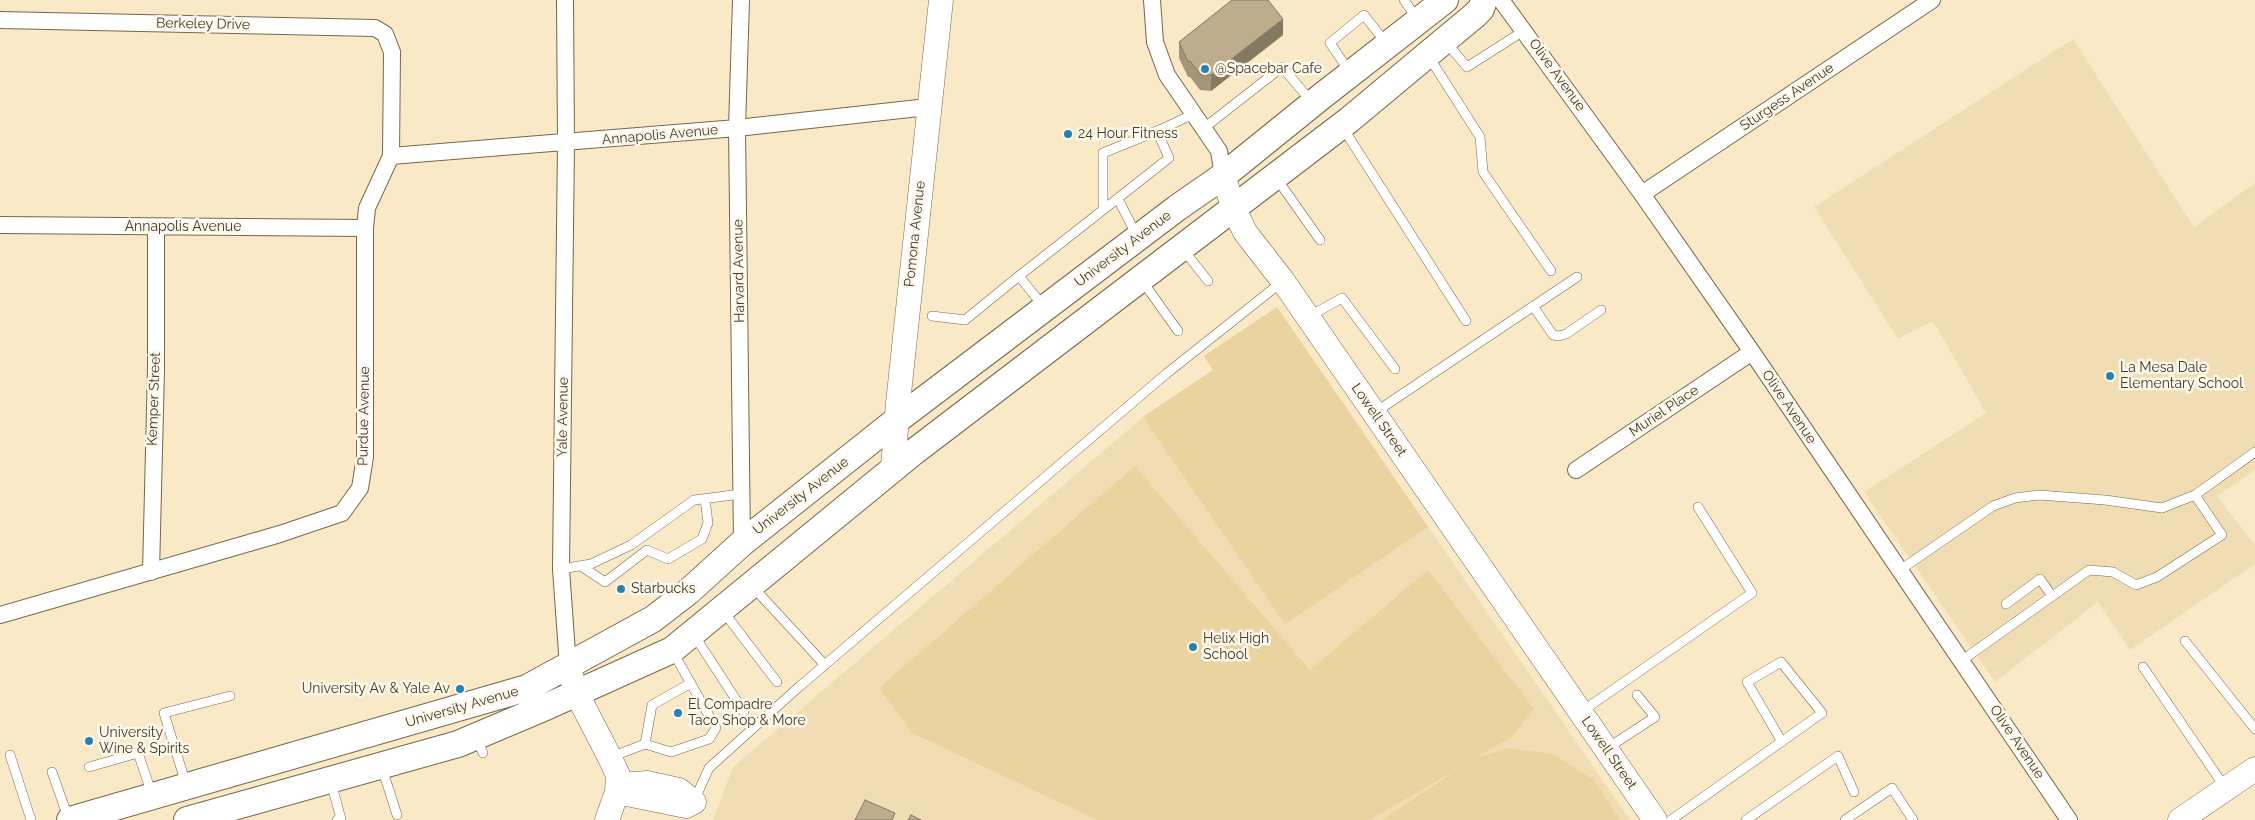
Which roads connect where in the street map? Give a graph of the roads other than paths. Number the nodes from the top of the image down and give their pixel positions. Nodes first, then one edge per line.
1 (566, 0) edge
2 (741, 0) edge
3 (941, 0) edge
4 (1152, 0) edge
5 (1445, 0) edge
6 (1484, 0) edge
7 (1501, 0) edge
8 (1932, 0) edge
9 (1411, 10) edge
10 (0, 20) edge
11 (1525, 30) junction
12 (1387, 45) junction
13 (1436, 48) junction
14 (392, 52) joint
15 (1350, 74) junction
16 (1313, 103) junction
17 (928, 107) junction
18 (1194, 114) junction
19 (1342, 125) junction
20 (737, 128) junction
21 (1204, 128) junction
22 (1156, 131) junction
23 (566, 143) junction
24 (391, 156) junction
25 (1223, 176) junction
26 (1275, 177) junction
27 (1642, 194) junction
28 (1118, 199) junction
29 (1234, 209) junction
30 (1103, 210) junction
31 (0, 226) edge
32 (156, 227) junction
33 (366, 228) junction
34 (1138, 238) junction
35 (1320, 240) dead end
36 (1182, 248) junction
37 (1551, 271) dead end
38 (1019, 276) junction
39 (1577, 277) dead end
40 (1141, 279) junction
41 (1208, 281) dead end
42 (1283, 281) junction
43 (1533, 306) junction
44 (1045, 308) junction
45 (1600, 310) dead end
46 (932, 316) dead end
47 (1308, 317) junction
48 (1466, 321) dead end
49 (1178, 331) dead end
50 (1752, 352) junction
51 (1395, 369) dead end
52 (1374, 413) junction
53 (897, 420) junction
54 (2255, 452) edge
55 (893, 468) junction
56 (1576, 470) dead end
57 (741, 494) junction
58 (2195, 495) junction
59 (705, 498) junction
60 (1698, 507) dead end
61 (742, 543) junction
62 (581, 566) junction
63 (561, 569) junction
64 (1900, 570) junction
65 (151, 572) junction
66 (751, 585) junction
67 (2052, 596) junction
68 (2006, 604) dead end
69 (722, 609) junction
70 (0, 614) edge
71 (693, 633) junction
72 (2185, 640) dead end
73 (672, 650) junction
74 (1961, 661) junction
75 (825, 665) junction
76 (568, 667) junction
77 (2143, 667) dead end
78 (777, 682) dead end
79 (690, 683) junction
80 (577, 694) junction
81 (1638, 695) dead end
82 (230, 696) dead end
83 (744, 712) dead end
84 (1581, 712) junction
85 (2255, 729) edge
86 (1782, 742) junction
87 (645, 744) junction
88 (1606, 749) junction
89 (10, 755) dead end
90 (610, 758) junction
91 (382, 765) junction
92 (89, 767) dead end
93 (2255, 769) edge
94 (52, 772) dead end
95 (330, 780) junction
96 (187, 787) junction
97 (617, 788) junction
98 (2226, 789) junction
99 (1854, 792) dead end
100 (153, 796) junction
101 (694, 802) joint
102 (397, 815) dead end
103 (31, 820) edge
104 (69, 820) edge
105 (187, 820) edge
106 (337, 820) edge
107 (607, 820) edge
108 (1655, 820) edge
109 (1671, 820) edge
110 (1746, 820) edge
111 (1845, 820) edge
112 (1913, 820) edge
113 (2069, 820) edge
114 (2180, 820) edge

1 - 23 street, Yale Avenue
2 - 20 street, Harvard Avenue
3 - 17 street, Pomona Avenue
4 - 18 street, Lowell Street
5 - 9 main road, University Avenue
6 - 13 main road, University Avenue
7 - 11 street, Olive Avenue
8 - 27 street, Sturgess Avenue
9 - 12 main road, University Avenue
10 - 14 street, Berkeley Drive
11 - 13 lane
11 - 27 street, Olive Avenue
12 - 15 main road, University Avenue
12 - 15 lane
13 - 19 main road, University Avenue
13 - 37 lane
14 - 24 street, Purdue Avenue
15 - 16 main road, University Avenue
16 - 21 lane
16 - 25 main road, University Avenue
17 - 20 street, Annapolis Avenue
17 - 53 street, Pomona Avenue
18 - 21 street, Lowell Street
18 - 22 lane
19 - 26 main road, University Avenue
19 - 48 lane
20 - 23 street, Annapolis Avenue
20 - 57 street, Harvard Avenue
21 - 25 street, Lowell Street
22 - 28 lane
22 - 30 lane
23 - 24 street, Annapolis Avenue
23 - 63 street, Yale Avenue
24 - 33 street, Purdue Avenue
25 - 29 street, Lowell Street
25 - 34 main road, University Avenue
26 - 29 main road, University Avenue
26 - 35 lane
27 - 50 street, Olive Avenue
28 - 30 lane
28 - 34 lane
29 - 36 main road, University Avenue
29 - 42 street, Lowell Street
30 - 38 lane
31 - 32 street, Annapolis Avenue
32 - 33 street, Annapolis Avenue
32 - 65 street, Kemper Street
33 - 65 street, Purdue Avenue
34 - 44 main road, University Avenue
36 - 40 main road, University Avenue
36 - 41 lane
38 - 44 lane
38 - 46 lane
39 - 43 lane
40 - 49 lane
40 - 55 main road, University Avenue
42 - 47 street, Lowell Street
42 - 75 lane
43 - 45 lane
43 - 52 lane
44 - 53 main road, University Avenue
47 - 51 lane
47 - 52 street, Lowell Street
50 - 56 street, Muriel Place
50 - 64 street, Olive Avenue
52 - 84 street, Lowell Street
53 - 55 street, Pomona Avenue
53 - 61 main road, University Avenue
54 - 58 lane
55 - 66 main road, University Avenue
57 - 59 lane
57 - 61 street, Harvard Avenue
58 - 64 lane
58 - 67 lane
59 - 62 lane
59 - 62 lane
60 - 84 lane
61 - 76 main road, University Avenue
62 - 63 lane
63 - 76 street, Yale Avenue
64 - 74 street, Olive Avenue
65 - 70 street, Purdue Avenue
66 - 69 main road, University Avenue
66 - 75 lane
67 - 68 lane
67 - 74 lane
69 - 71 main road, University Avenue
69 - 78 lane
71 - 73 main road, University Avenue
71 - 83 lane
72 - 85 lane
73 - 79 lane
73 - 80 main road, University Avenue
74 - 113 street, Olive Avenue
75 - 101 lane
76 - 80 street, Yale Avenue
76 - 96 main road, University Avenue
77 - 98 lane
79 - 87 lane
79 - 87 lane
80 - 90 street, Yale Avenue
80 - 91 main road, University Avenue
81 - 88 lane
82 - 96 lane
84 - 88 street, Lowell Street
86 - 86 lane
86 - 109 lane
87 - 90 lane
88 - 108 street, Lowell Street
89 - 103 lane
90 - 97 street, Yale Avenue
91 - 95 main road, University Avenue
91 - 102 lane
92 - 100 lane
93 - 98 street
94 - 104 lane
95 - 105 main road, University Avenue
95 - 106 lane
96 - 100 main road, University Avenue
97 - 101 street
97 - 107 street
98 - 114 street
99 - 110 lane
100 - 104 main road, University Avenue
111 - 112 lane

